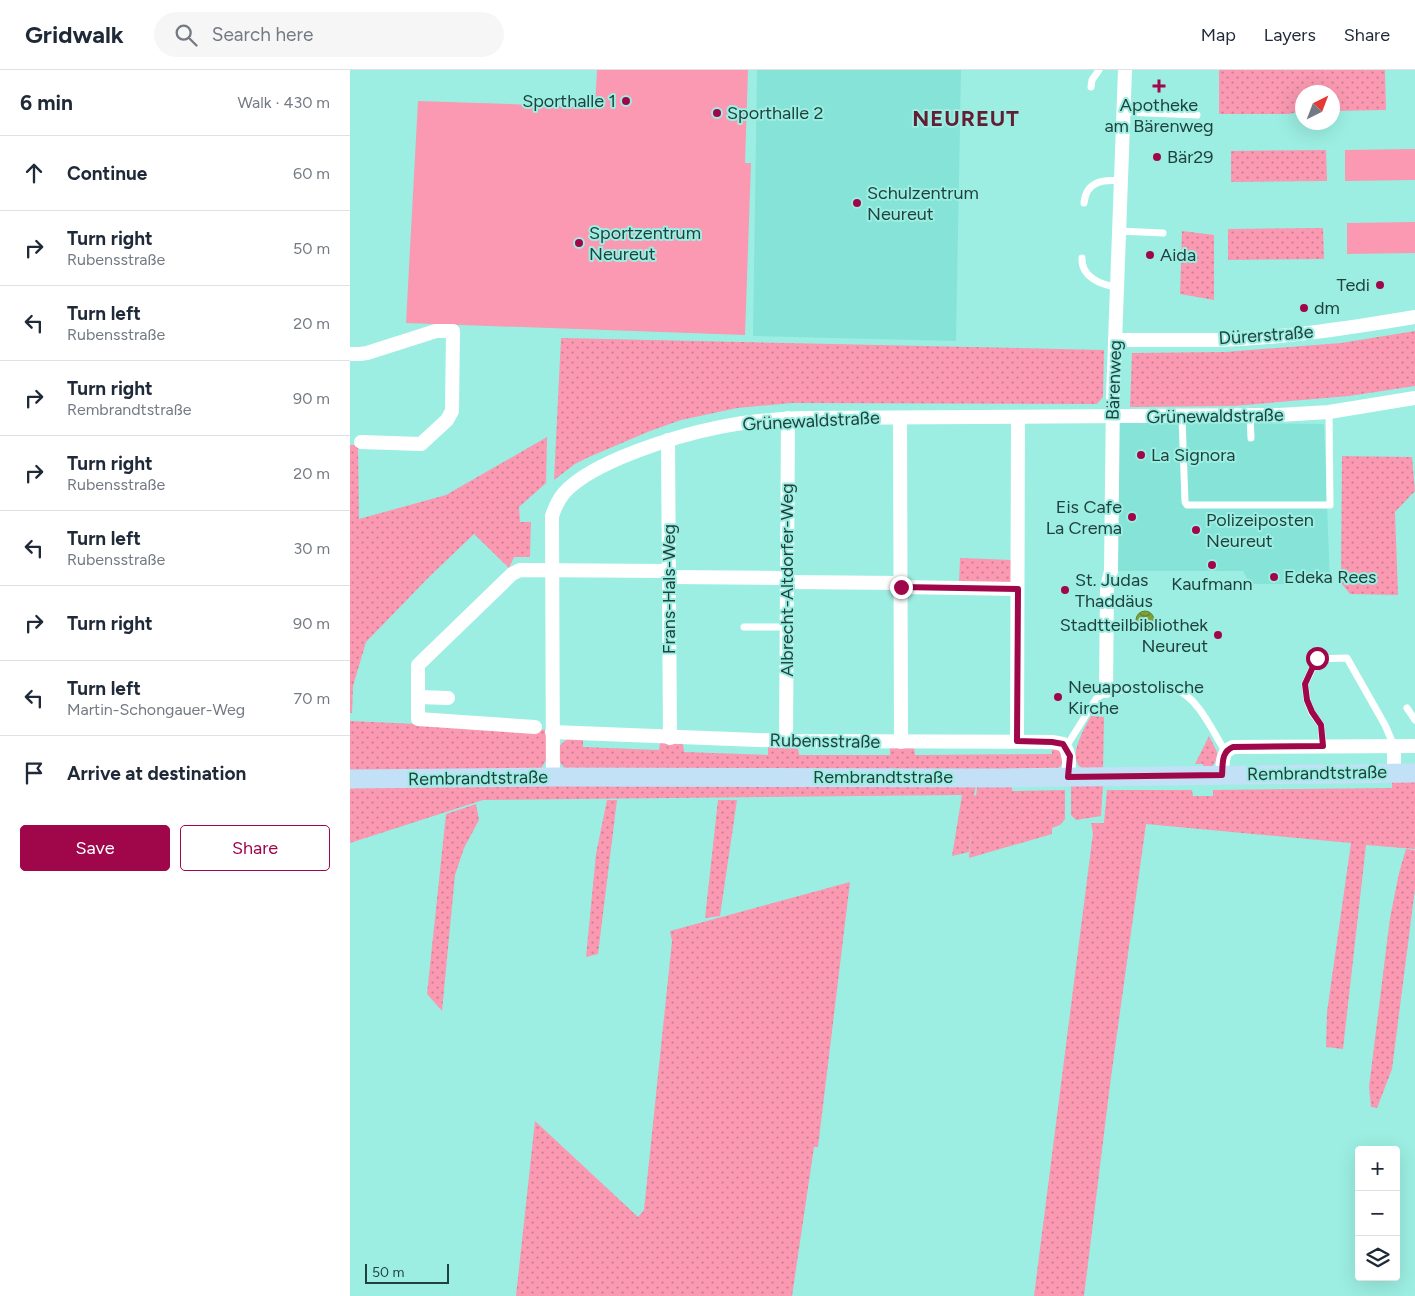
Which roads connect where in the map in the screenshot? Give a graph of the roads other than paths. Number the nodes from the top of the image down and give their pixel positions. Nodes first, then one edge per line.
1 (1099, 70) edge
2 (1125, 70) edge
3 (1091, 87) dead end
4 (1124, 112) junction
5 (1197, 115) dead end
6 (1121, 180) junction
7 (1084, 203) dead end
8 (1119, 231) junction
9 (1164, 233) dead end
10 (1082, 258) dead end
11 (1117, 287) junction
12 (1415, 318) edge
13 (1115, 340) junction
14 (350, 354) edge
15 (1415, 398) edge
16 (1329, 412) junction
17 (1250, 416) junction
18 (1112, 417) junction
19 (1182, 417) junction
20 (788, 418) junction
21 (900, 418) junction
22 (1018, 418) junction
23 (1251, 438) dead end
24 (668, 440) junction
25 (361, 442) dead end
26 (552, 570) junction
27 (668, 574) junction
28 (787, 580) junction
29 (901, 585) junction
30 (1018, 589) junction
31 (744, 627) dead end
32 (787, 627) junction
33 (1106, 691) junction
34 (418, 697) junction
35 (448, 698) dead end
36 (1407, 708) dead end
37 (1415, 720) edge
38 (535, 727) dead end
39 (552, 732) junction
40 (670, 738) junction
41 (786, 741) junction
42 (1017, 741) junction
43 (901, 742) junction
44 (1323, 746) junction
45 (1394, 746) junction
46 (1415, 746) edge
47 (1066, 747) junction
48 (1225, 751) junction
49 (1394, 772) junction
50 (1415, 773) edge
51 (1222, 775) junction
52 (553, 777) junction
53 (1068, 777) junction
54 (350, 779) edge

1 - 3 lane
2 - 4 street, Bärenweg
4 - 5 lane
4 - 6 street, Bärenweg
6 - 7 lane
6 - 8 street, Bärenweg
8 - 9 lane
8 - 11 street, Bärenweg
10 - 11 lane
11 - 13 street, Bärenweg
12 - 13 street, Dürerstraße
13 - 18 street, Bärenweg
14 - 25 street
15 - 16 street, Grünewaldstraße
16 - 17 street, Grünewaldstraße
16 - 19 lane
17 - 19 street, Grünewaldstraße
17 - 23 lane
18 - 19 street, Grünewaldstraße
18 - 22 street, Grünewaldstraße
18 - 33 street, Bärenweg
20 - 21 street, Grünewaldstraße
20 - 24 street, Grünewaldstraße
20 - 28 street, Albrecht-Altdorfer-Weg
21 - 22 street, Grünewaldstraße
21 - 29 street
22 - 30 street
24 - 26 street, Grünewaldstraße
24 - 27 street, Frans-Hals-Weg
26 - 27 street
26 - 34 street
26 - 39 street, Grünewaldstraße
27 - 28 street
27 - 40 street, Frans-Hals-Weg
28 - 29 street
28 - 32 street, Albrecht-Altdorfer-Weg
29 - 30 street
29 - 43 street
30 - 42 street
31 - 32 lane
32 - 41 street, Albrecht-Altdorfer-Weg
33 - 47 lane
33 - 48 lane
34 - 35 street
34 - 38 street
36 - 37 lane
39 - 40 street, Rubensstraße
39 - 52 street, Grünewaldstraße
40 - 41 street, Rubensstraße
41 - 43 street, Rubensstraße
42 - 43 street, Rubensstraße
42 - 47 street, Rubensstraße
44 - 45 street
44 - 45 lane
44 - 48 street
45 - 46 street
45 - 49 street
47 - 53 street
48 - 51 street
49 - 50 street, Rembrandtstraße
49 - 51 street, Rembrandtstraße
51 - 53 street, Rembrandtstraße
52 - 53 street, Rembrandtstraße
52 - 54 street, Rembrandtstraße

